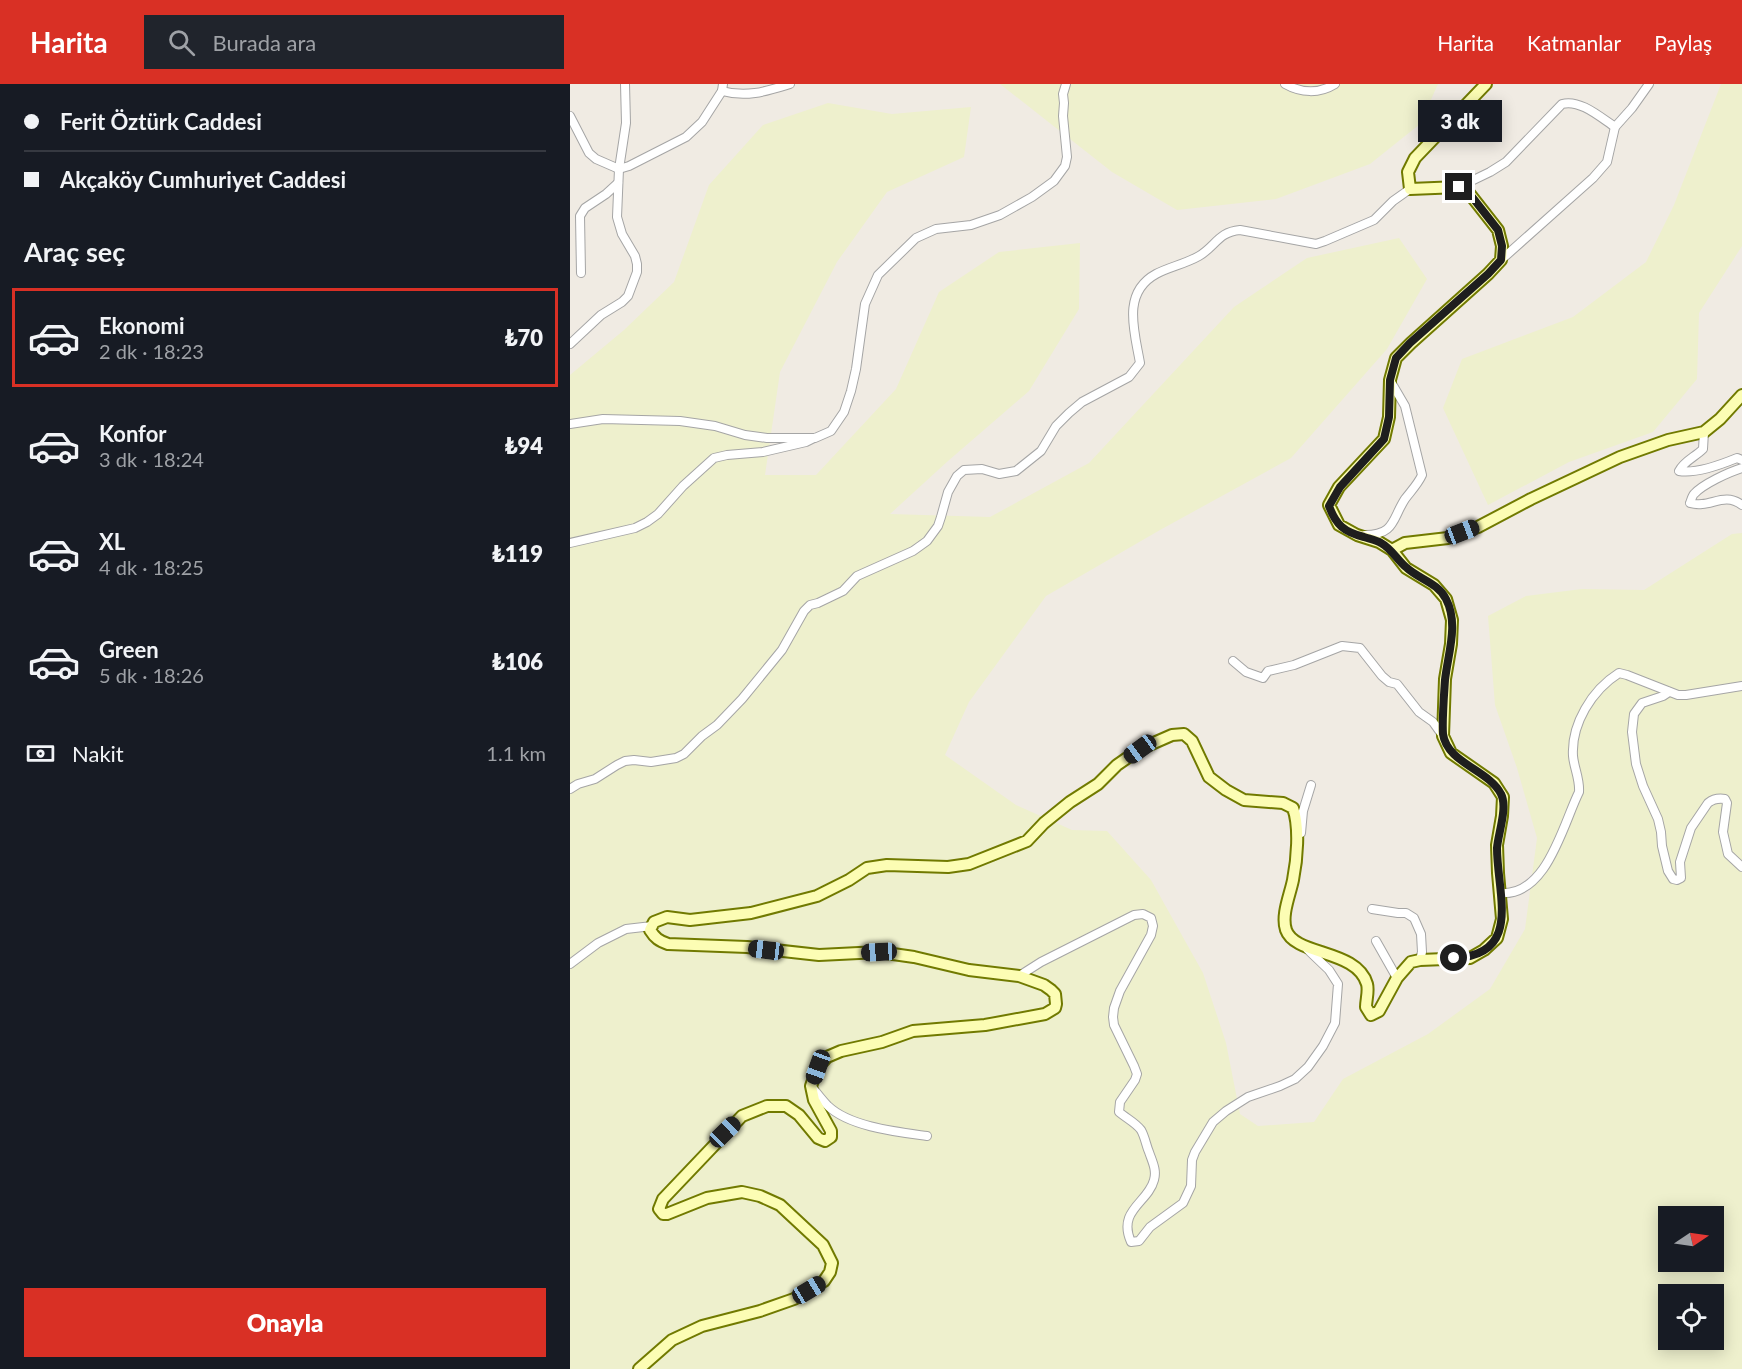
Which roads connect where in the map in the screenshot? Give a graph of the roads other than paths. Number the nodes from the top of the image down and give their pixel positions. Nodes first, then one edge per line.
1 (626, 84) edge
2 (790, 84) edge
3 (1066, 84) edge
4 (1285, 84) edge
5 (1486, 84) edge
6 (1649, 84) edge
7 (1332, 85) edge
8 (723, 87) edge
9 (570, 116) edge
10 (1615, 127) junction
11 (619, 169) junction
12 (618, 183) junction
13 (1459, 187) junction
14 (1410, 189) junction
15 (1501, 260) junction
16 (581, 273) dead end
17 (570, 344) edge
18 (1390, 380) junction
19 (1742, 395) edge
20 (570, 424) edge
21 (1704, 432) junction
22 (815, 438) junction
23 (1742, 460) edge
24 (1742, 468) edge
25 (1742, 505) edge
26 (1357, 535) junction
27 (570, 543) edge
28 (1392, 550) junction
29 (1233, 661) dead end
30 (1742, 686) edge
31 (1670, 692) junction
32 (1443, 736) junction
33 (1311, 785) dead end
34 (570, 789) edge
35 (1297, 846) junction
36 (1742, 867) edge
37 (1500, 892) junction
38 (1372, 909) dead end
39 (652, 926) junction
40 (1376, 941) dead end
41 (1304, 946) junction
42 (1420, 960) junction
43 (570, 964) edge
44 (1019, 976) junction
45 (1397, 978) junction
46 (811, 1086) junction
47 (927, 1136) dead end
48 (639, 1369) edge

1 - 11 street
2 - 8 street
3 - 22 street
4 - 7 street
5 - 14 main road
6 - 10 street
8 - 11 street
9 - 11 street
10 - 13 street
10 - 15 street
11 - 12 street
12 - 16 street
12 - 17 street
13 - 14 main road
13 - 15 main road
14 - 34 street
15 - 18 main road
18 - 26 main road
18 - 26 street
19 - 21 main road
20 - 22 street
21 - 23 street
21 - 28 main road
22 - 27 street
24 - 25 street
26 - 28 main road
28 - 32 main road
29 - 32 street
30 - 31 street
31 - 36 street
31 - 37 street
32 - 37 main road
33 - 35 street
35 - 39 main road
35 - 41 main road
37 - 42 main road
38 - 42 street
39 - 43 street
39 - 44 main road
40 - 45 street
41 - 44 street
41 - 45 main road
42 - 45 main road
44 - 46 main road
46 - 47 street
46 - 48 main road

